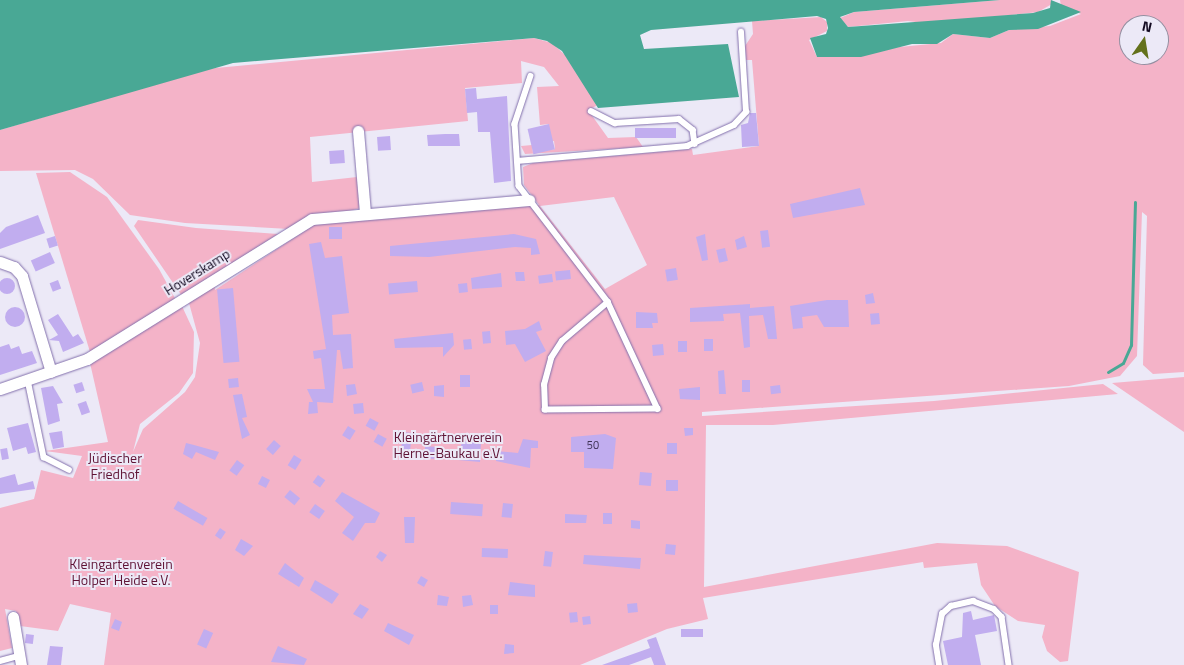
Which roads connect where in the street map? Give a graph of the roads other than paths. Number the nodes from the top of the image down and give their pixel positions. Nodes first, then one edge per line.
1 (741, 32) dead end
2 (531, 76) dead end
3 (591, 111) dead end
4 (358, 131) dead end
5 (695, 144) junction
6 (517, 161) junction
7 (529, 200) junction
8 (364, 213) junction
9 (0, 262) edge
10 (608, 302) junction
11 (51, 372) junction
12 (28, 380) junction
13 (0, 389) edge
14 (68, 470) dead end
15 (13, 617) dead end
16 (20, 660) edge
17 (0, 661) edge
18 (940, 665) edge
19 (1009, 665) edge

1 - 5 lane
2 - 6 lane
3 - 5 lane
4 - 8 street
5 - 6 lane
6 - 7 lane
7 - 8 street, Hoverskamp
7 - 10 lane
8 - 11 street, Hoverskamp
9 - 11 street
10 - 10 lane
11 - 12 street, Hoverskamp
12 - 13 street, Hoverskamp
12 - 14 lane
15 - 16 street
16 - 17 lane
18 - 19 lane

